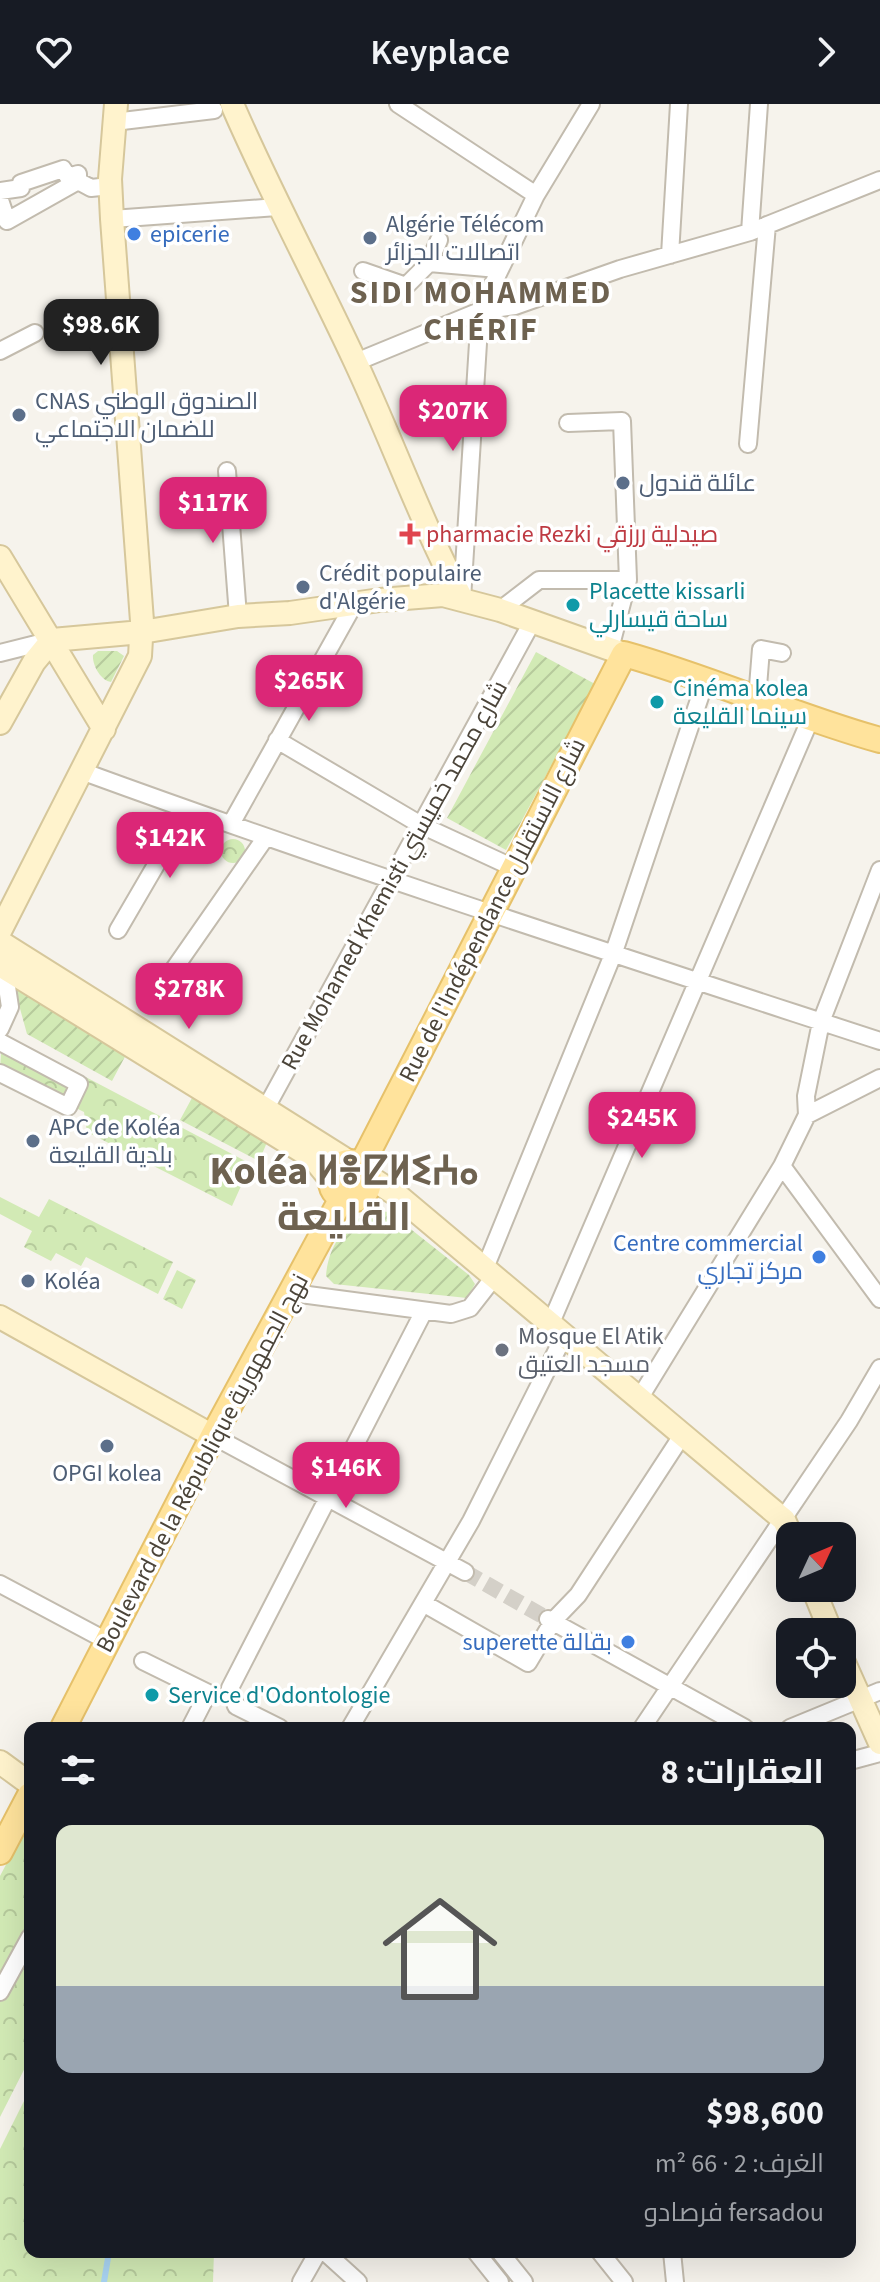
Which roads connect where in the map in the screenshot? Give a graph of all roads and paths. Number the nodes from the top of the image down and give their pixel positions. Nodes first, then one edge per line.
1 (398, 104) edge
2 (591, 104) edge
3 (679, 104) edge
4 (759, 104) edge
5 (223, 107) edge
6 (115, 113) edge
7 (880, 180) edge
8 (78, 181) junction
9 (110, 186) junction
10 (0, 191) edge
11 (536, 195) junction
12 (0, 200) edge
13 (277, 207) junction
14 (112, 219) junction
15 (767, 225) junction
16 (750, 232) junction
17 (439, 240) dead end
18 (670, 255) junction
19 (429, 263) junction
20 (498, 269) junction
21 (363, 271) dead end
22 (480, 311) junction
23 (35, 333) dead end
24 (0, 351) edge
25 (356, 362) junction
26 (568, 423) dead end
27 (748, 444) dead end
28 (227, 471) dead end
29 (0, 557) edge
30 (628, 580) junction
31 (462, 599) junction
32 (354, 604) junction
33 (500, 610) junction
34 (238, 616) junction
35 (531, 624) junction
36 (142, 632) junction
37 (52, 640) junction
38 (617, 651) junction
39 (0, 653) edge
40 (782, 653) dead end
41 (706, 679) junction
42 (757, 699) junction
43 (810, 720) junction
44 (0, 723) edge
45 (104, 729) junction
46 (277, 740) junction
47 (880, 740) edge
48 (84, 772) junction
49 (188, 810) junction
50 (231, 824) junction
51 (421, 825) junction
52 (266, 837) junction
53 (514, 868) junction
54 (880, 870) edge
55 (392, 881) junction
56 (493, 911) junction
57 (118, 930) dead end
58 (0, 931) edge
59 (0, 942) edge
60 (614, 952) junction
61 (2, 966) edge
62 (174, 969) dead end
63 (701, 981) junction
64 (821, 1022) junction
65 (0, 1029) edge
66 (880, 1041) edge
67 (0, 1042) edge
68 (0, 1073) edge
69 (880, 1078) edge
70 (807, 1115) junction
71 (261, 1116) junction
72 (782, 1166) junction
73 (360, 1168) junction
74 (336, 1189) junction
75 (490, 1272) junction
76 (293, 1293) junction
77 (880, 1299) edge
78 (424, 1311) junction
79 (0, 1317) edge
80 (557, 1331) junction
81 (880, 1368) edge
82 (639, 1399) junction
83 (683, 1434) junction
84 (213, 1436) junction
85 (329, 1501) junction
86 (780, 1522) edge
87 (790, 1522) edge
88 (776, 1543) edge
89 (447, 1563) junction
90 (465, 1572) tunnel mouth
91 (0, 1584) edge
92 (423, 1603) junction
93 (551, 1620) junction
94 (107, 1641) junction
95 (143, 1661) dead end
96 (856, 1677) edge
97 (667, 1687) junction
98 (869, 1694) edge
99 (66, 1722) edge
100 (193, 1722) edge
101 (268, 1722) edge
102 (354, 1722) edge
103 (646, 1722) edge
104 (734, 1722) edge
105 (804, 1722) edge
106 (880, 1743) edge
107 (880, 1753) edge
108 (856, 1759) edge
109 (0, 1762) edge
110 (24, 1780) edge
111 (24, 1806) edge
112 (0, 1852) edge
113 (24, 1948) edge
114 (0, 1992) edge
115 (315, 2258) edge
116 (332, 2258) edge
117 (481, 2258) edge
118 (505, 2258) edge
119 (605, 2258) edge
120 (673, 2258) edge
121 (301, 2282) edge
122 (358, 2282) edge
123 (500, 2282) edge
124 (524, 2282) edge
125 (624, 2282) edge
126 (675, 2282) edge

1 - 11 street
2 - 11 street
3 - 18 street
4 - 16 street
5 - 6 street
5 - 13 main road
6 - 9 main road
7 - 15 street
8 - 9 street
8 - 10 street
8 - 12 street
9 - 14 main road
11 - 20 street
13 - 14 street
13 - 25 main road
14 - 36 main road
15 - 16 street
15 - 27 street
16 - 18 street
17 - 19 street
18 - 22 street
19 - 20 street
19 - 21 street
20 - 22 street
22 - 25 street
22 - 31 street
23 - 24 street
25 - 31 main road
26 - 30 street
28 - 34 street
29 - 37 main road
30 - 33 street
30 - 38 street
31 - 32 main road
31 - 33 main road
32 - 34 main road
32 - 46 street
33 - 35 main road
34 - 36 main road
35 - 38 main road
35 - 51 street, Rue Mohamed Khemisti شارع محمد خميستي
36 - 37 main road
36 - 45 main road
37 - 39 street
37 - 44 main road
37 - 45 main road
38 - 41 main road
38 - 53 main road, Rue de l'Indépendance شارع الاستقلال
40 - 42 street
41 - 42 main road
41 - 60 street
42 - 43 main road
43 - 47 main road
43 - 63 street
45 - 48 main road
46 - 50 street
46 - 51 street
48 - 49 street
48 - 58 main road
49 - 50 street
49 - 57 street
50 - 52 street
51 - 53 street
51 - 55 street, Rue Mohamed Khemisti شارع محمد خميستي
52 - 55 street
52 - 62 street
53 - 56 main road, Rue de l'Indépendance شارع الاستقلال
54 - 64 street
55 - 56 street
55 - 71 street, Rue Mohamed Khemisti شارع محمد خميستي
56 - 60 street
56 - 73 main road, Rue de l'Indépendance شارع الاستقلال
59 - 71 main road
60 - 63 street
60 - 75 street
61 - 65 street
61 - 71 main road
63 - 64 street
63 - 80 street
64 - 66 street
64 - 70 street
67 - 68 street
69 - 70 street
70 - 72 street
71 - 73 main road
71 - 74 main road
72 - 77 street
72 - 82 street
73 - 74 main road
73 - 74 main road
73 - 75 main road
74 - 76 main road, Boulevard de la République نهج الجمهورية
75 - 78 street
75 - 80 main road
76 - 78 street
76 - 84 main road, Boulevard de la République نهج الجمهورية
78 - 85 street
79 - 84 main road
80 - 82 main road
80 - 89 street
81 - 87 street
82 - 83 main road
83 - 86 main road
83 - 93 street
84 - 85 street
84 - 94 main road, Boulevard de la République نهج الجمهورية
85 - 89 street
85 - 101 street
88 - 97 street
89 - 90 street
89 - 92 street
91 - 94 street
92 - 93 street
92 - 102 street
93 - 97 street
94 - 99 main road, Boulevard de la République نهج الجمهورية
95 - 100 street
96 - 98 main road
97 - 103 street
97 - 104 street
98 - 105 street
98 - 106 main road
107 - 108 street
109 - 110 main road
111 - 112 main road
113 - 114 street
115 - 121 street
116 - 122 street
117 - 123 street
118 - 124 street
119 - 125 street
120 - 126 street

